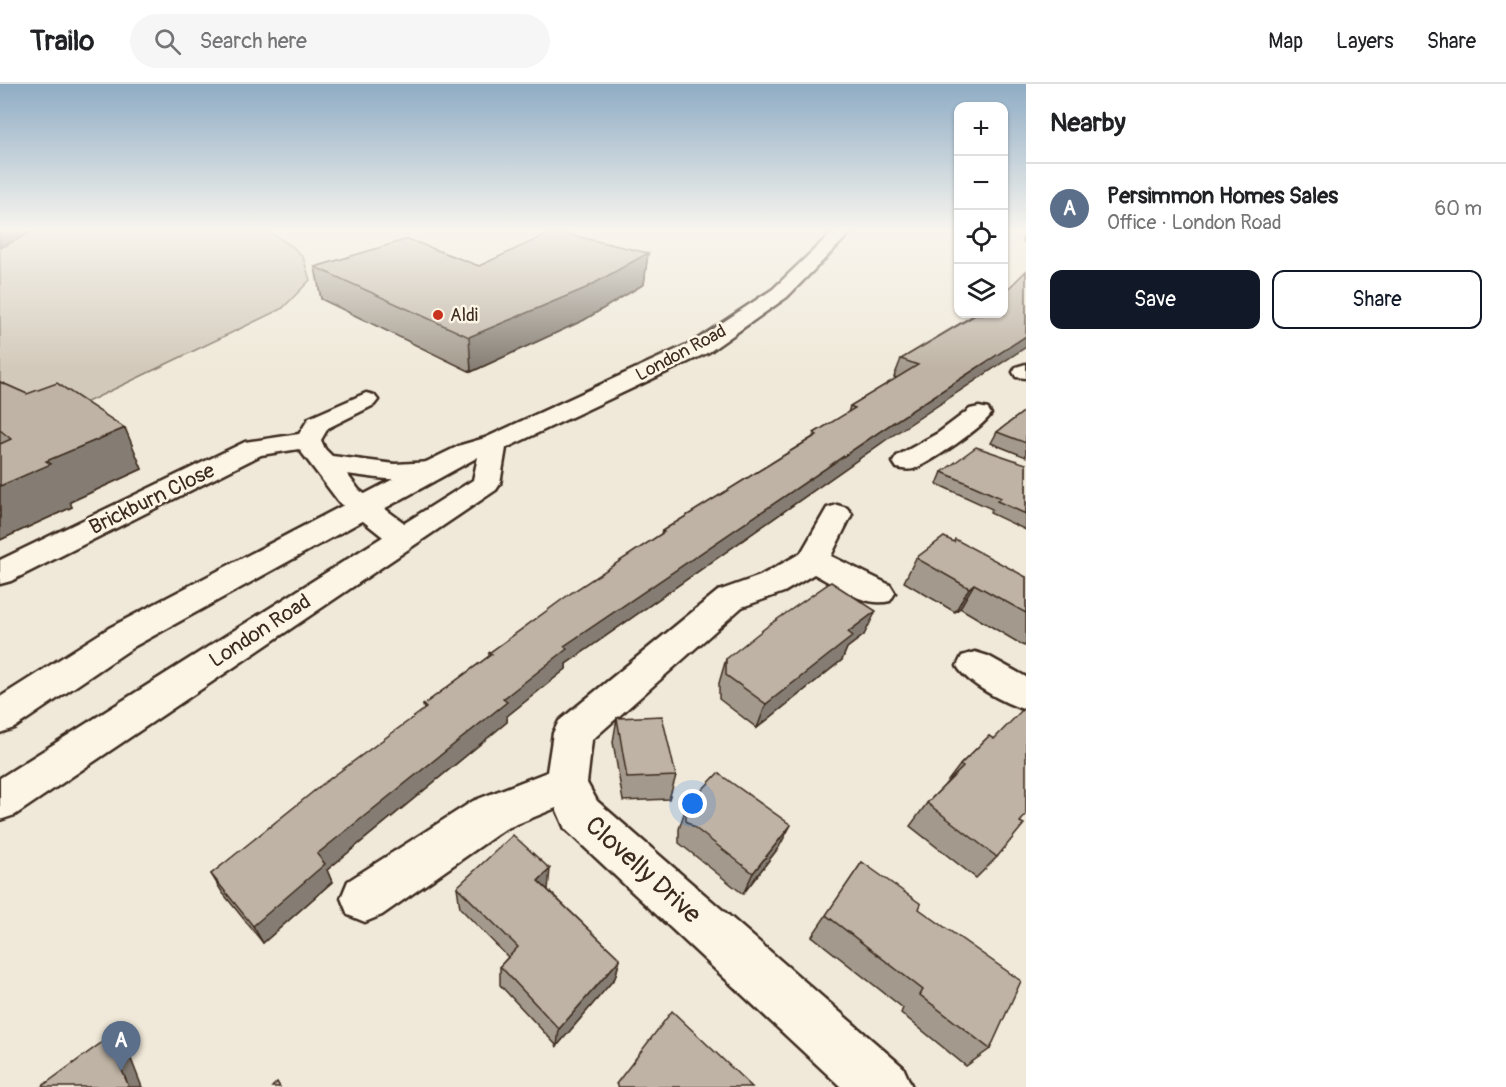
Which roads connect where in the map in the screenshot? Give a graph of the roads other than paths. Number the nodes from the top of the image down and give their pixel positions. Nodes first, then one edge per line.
1 (798, 276) edge
2 (366, 400) dead end
3 (979, 414) dead end
4 (947, 438) junction
5 (494, 444) junction
6 (977, 450) edge
7 (316, 452) junction
8 (907, 462) dead end
9 (432, 470) junction
10 (363, 508) junction
11 (837, 514) dead end
12 (403, 537) junction
13 (813, 560) junction
14 (0, 573) edge
15 (878, 593) dead end
16 (975, 666) dead end
17 (1026, 695) edge
18 (0, 717) edge
19 (566, 784) junction
20 (0, 801) edge
21 (364, 898) dead end
22 (883, 1087) edge

1 - 5 main road, London Road
2 - 7 main road
3 - 4 main road
4 - 6 main road
4 - 8 main road
5 - 9 main road, London Road
5 - 12 main road, London Road
7 - 9 main road, Brickburn Close
7 - 10 main road
7 - 14 main road, Brickburn Close
9 - 10 main road, London Road
10 - 12 main road
10 - 18 main road, London Road
11 - 13 main road
12 - 20 main road, London Road
13 - 15 main road
13 - 19 main road
16 - 17 main road
19 - 21 main road
19 - 22 main road, Clovelly Drive

